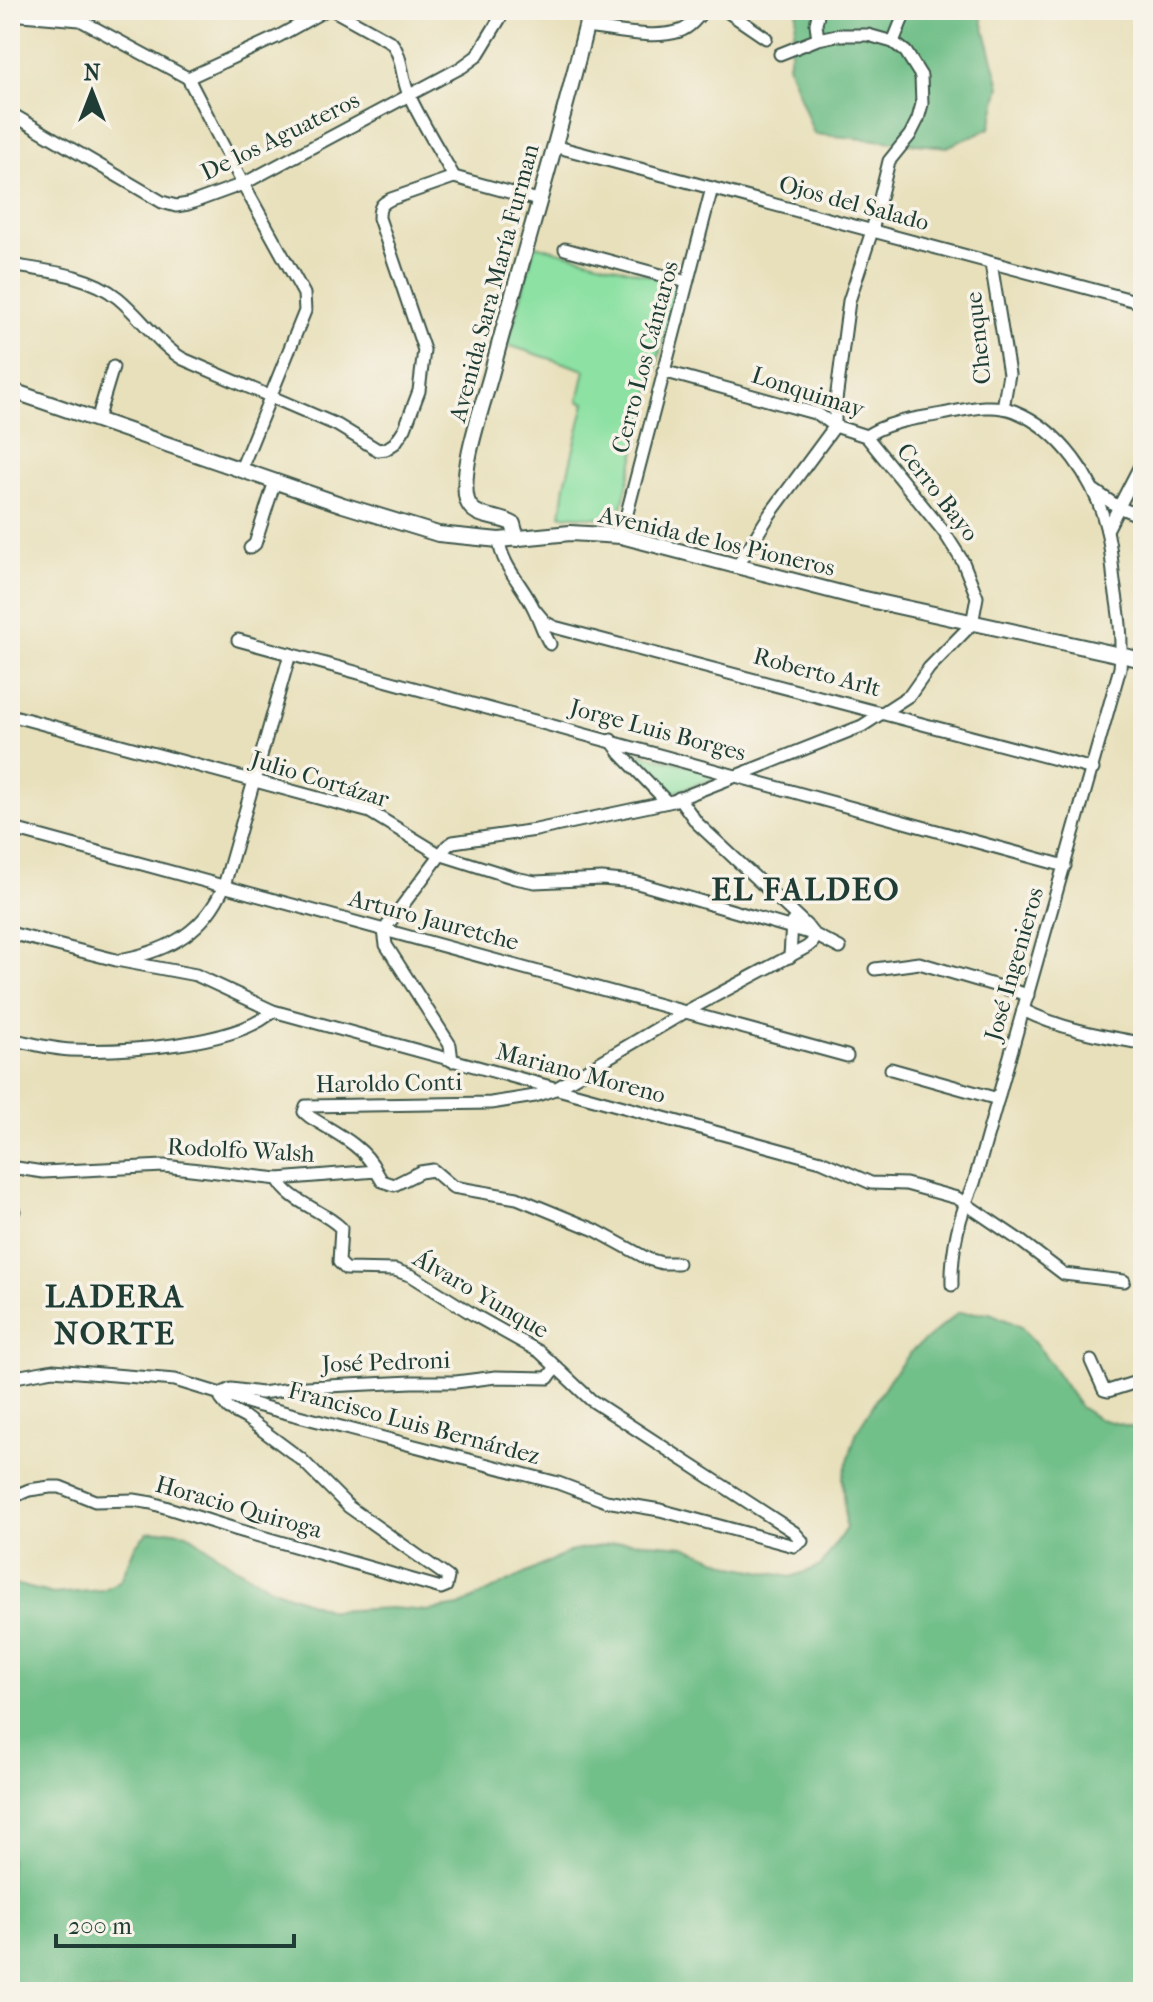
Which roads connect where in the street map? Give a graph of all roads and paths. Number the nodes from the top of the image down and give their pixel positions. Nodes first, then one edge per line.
1 (326, 10) edge
2 (333, 10) edge
3 (505, 10) edge
4 (589, 10) edge
5 (703, 10) edge
6 (725, 10) edge
7 (819, 10) edge
8 (906, 10) edge
9 (10, 14) edge
10 (80, 15) edge
11 (586, 27) junction
12 (766, 38) dead end
13 (818, 39) junction
14 (893, 42) junction
15 (780, 54) dead end
16 (188, 78) junction
17 (409, 96) junction
18 (10, 113) edge
19 (554, 146) junction
20 (454, 177) junction
21 (243, 184) junction
22 (712, 188) junction
23 (538, 200) junction
24 (872, 231) junction
25 (565, 249) dead end
26 (991, 263) junction
27 (10, 265) edge
28 (687, 282) junction
29 (1143, 303) edge
30 (113, 367) dead end
31 (663, 371) junction
32 (10, 390) edge
33 (269, 397) junction
34 (1003, 408) junction
35 (97, 420) junction
36 (835, 426) junction
37 (866, 436) junction
38 (1143, 460) edge
39 (241, 469) junction
40 (275, 481) junction
41 (1094, 490) junction
42 (1118, 507) junction
43 (1143, 517) edge
44 (1107, 530) junction
45 (621, 536) junction
46 (517, 539) junction
47 (499, 540) junction
48 (250, 548) dead end
49 (737, 567) junction
50 (535, 610) junction
51 (972, 624) junction
52 (238, 640) dead end
53 (550, 644) dead end
54 (290, 654) junction
55 (1122, 655) junction
56 (1143, 660) edge
57 (886, 713) junction
58 (10, 715) edge
59 (611, 740) junction
60 (1093, 769) junction
61 (740, 776) junction
62 (253, 781) junction
63 (673, 800) junction
64 (10, 828) edge
65 (439, 854) junction
66 (1065, 866) junction
67 (224, 886) junction
68 (792, 912) junction
69 (791, 929) junction
70 (384, 930) junction
71 (10, 933) edge
72 (813, 934) junction
73 (840, 948) dead end
74 (790, 957) junction
75 (116, 960) junction
76 (875, 969) dead end
77 (1028, 995) junction
78 (1023, 1010) junction
79 (273, 1011) junction
80 (685, 1012) junction
81 (10, 1039) edge
82 (1135, 1042) dead end
83 (847, 1056) dead end
84 (452, 1061) junction
85 (891, 1069) dead end
86 (555, 1089) junction
87 (998, 1099) junction
88 (10, 1167) edge
89 (376, 1171) junction
90 (278, 1179) junction
91 (965, 1202) junction
92 (678, 1263) dead end
93 (1124, 1281) dead end
94 (952, 1285) dead end
95 (1091, 1361) dead end
96 (556, 1367) junction
97 (10, 1378) edge
98 (1143, 1380) edge
99 (222, 1393) junction
100 (10, 1498) edge
101 (802, 1541) joint

1 - 16 street
2 - 17 street
3 - 17 street, De los Aguateros
4 - 11 main road, Avenida Sara María Furman
5 - 11 street
6 - 12 street
7 - 13 street
8 - 14 street
9 - 10 street
10 - 16 street
11 - 19 main road, Avenida Sara María Furman
13 - 14 street
13 - 15 street
14 - 24 street
16 - 21 street
17 - 20 street
17 - 21 street, De los Aguateros
18 - 21 street, De los Aguateros
19 - 22 street, Ojos del Salado
19 - 23 main road, Avenida Sara María Furman
20 - 23 street
20 - 33 street
21 - 33 street
22 - 24 street, Ojos del Salado
22 - 28 street, Cerro Los Cántaros
23 - 46 main road, Avenida Sara María Furman
24 - 26 street, Ojos del Salado
24 - 36 street
25 - 28 street
26 - 29 street, Ojos del Salado
26 - 34 street, Chenque
27 - 33 street
28 - 31 street, Cerro Los Cántaros
30 - 35 street
31 - 36 street, Lonquimay
31 - 45 street, Cerro Los Cántaros
32 - 35 main road, Avenida de los Pioneros
33 - 39 street
34 - 37 street, Lonquimay
34 - 41 street, Lonquimay
35 - 39 main road, Avenida de los Pioneros
36 - 37 street, Lonquimay
36 - 49 street
37 - 51 street, Cerro Bayo
38 - 42 street
39 - 40 main road, Avenida de los Pioneros
40 - 47 main road, Avenida de los Pioneros
40 - 48 street
41 - 42 street, Lonquimay
41 - 44 street, Lonquimay
42 - 43 street, Lonquimay
42 - 44 street
44 - 55 street, Lonquimay
45 - 46 main road, Avenida de los Pioneros
45 - 49 main road, Avenida de los Pioneros
46 - 47 main road, Avenida de los Pioneros
47 - 50 street
49 - 51 main road, Avenida de los Pioneros
50 - 53 street
50 - 57 street, Roberto Arlt
51 - 55 main road, Avenida de los Pioneros
51 - 57 street
52 - 54 street, Jorge Luis Borges
54 - 59 street, Jorge Luis Borges
54 - 62 street
55 - 56 main road, Avenida de los Pioneros
55 - 60 street, José Ingenieros
57 - 60 street, Roberto Arlt
57 - 61 street
58 - 62 street, Julio Cortázar
59 - 61 street, Jorge Luis Borges
59 - 63 street
60 - 66 street, José Ingenieros
61 - 63 street
61 - 66 street, Jorge Luis Borges
62 - 65 street, Julio Cortázar
62 - 67 street
63 - 65 street
63 - 68 street
64 - 67 street, Arturo Jauretche
65 - 69 street, Julio Cortázar
65 - 70 street
66 - 77 street, José Ingenieros
67 - 70 street, Arturo Jauretche
67 - 75 street
68 - 69 street
68 - 72 street
69 - 72 street, Julio Cortázar
69 - 74 street
70 - 80 street, Arturo Jauretche
70 - 84 street
71 - 75 street, Mariano Moreno
72 - 73 street, Julio Cortázar
72 - 74 street, Haroldo Conti
74 - 80 street, Haroldo Conti
75 - 79 street, Mariano Moreno
76 - 77 street
77 - 78 street, José Ingenieros
78 - 82 street
78 - 87 street, José Ingenieros
79 - 81 street
79 - 84 street, Mariano Moreno
80 - 83 street, Arturo Jauretche
80 - 86 street, Haroldo Conti
84 - 86 street, Mariano Moreno
85 - 87 street
86 - 89 street, Haroldo Conti
86 - 91 street, Mariano Moreno
87 - 91 street, José Ingenieros
88 - 90 street, Rodolfo Walsh
89 - 90 street, Rodolfo Walsh
89 - 92 street, Rodolfo Walsh
90 - 96 street, Álvaro Yunque
91 - 93 street, Mariano Moreno
91 - 94 street, José Ingenieros
95 - 98 street
96 - 99 street, José Pedroni
96 - 101 street, Álvaro Yunque
97 - 99 street, Francisco Luis Bernárdez
99 - 100 street, Horacio Quiroga
99 - 101 street, Francisco Luis Bernárdez

